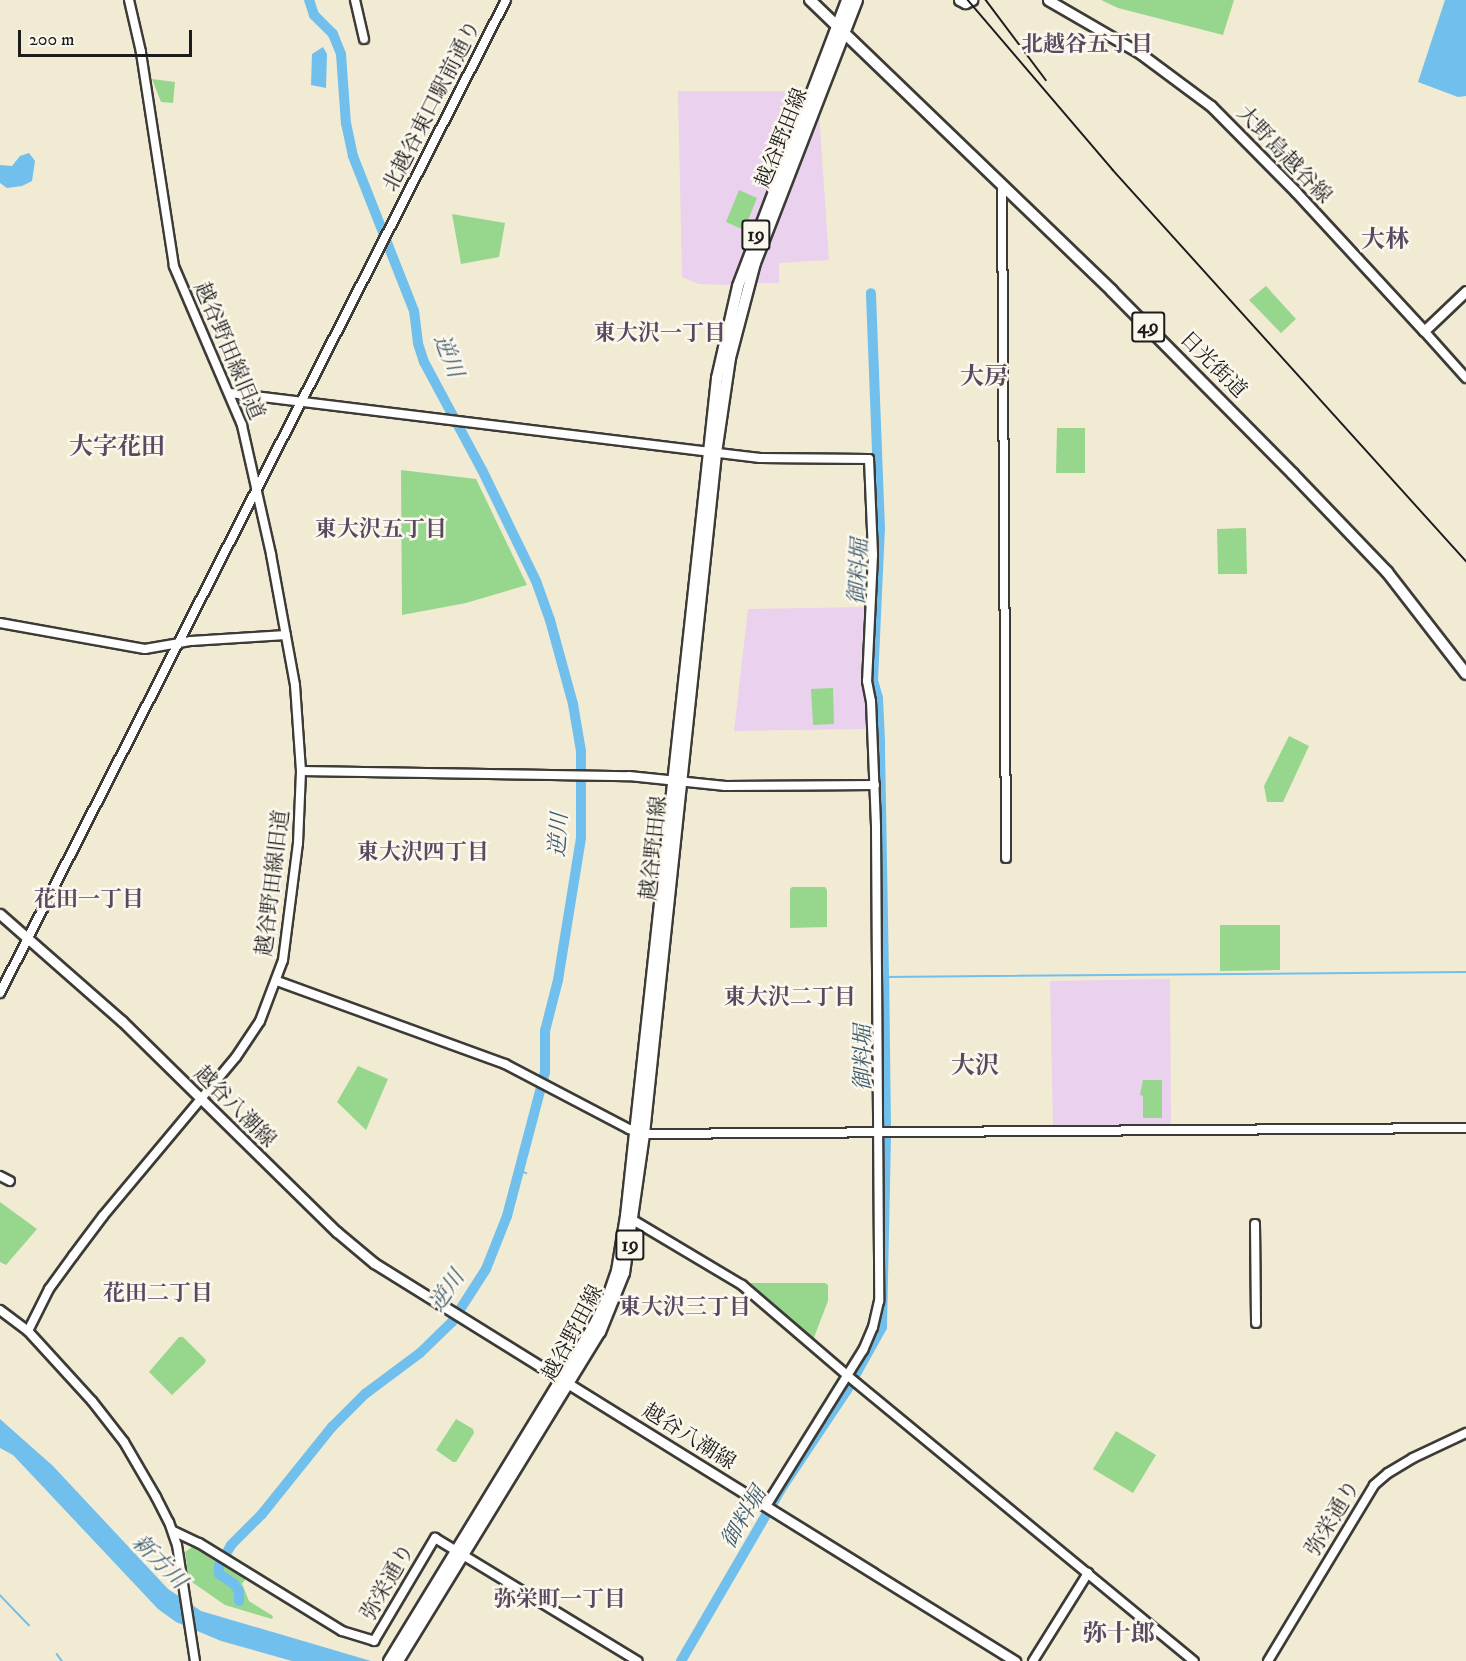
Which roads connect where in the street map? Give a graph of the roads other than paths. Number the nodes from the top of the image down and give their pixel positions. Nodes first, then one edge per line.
1 (129, 0) edge
2 (355, 0) edge
3 (506, 0) edge
4 (810, 0) edge
5 (847, 0) edge
6 (857, 0) edge
7 (959, 0) edge
8 (972, 0) edge
9 (1048, 0) edge
10 (840, 30) junction
11 (364, 39) dead end
12 (1002, 185) junction
13 (1466, 291) edge
14 (1424, 331) junction
15 (1466, 378) edge
16 (230, 393) junction
17 (302, 403) junction
18 (712, 452) junction
19 (257, 489) junction
20 (0, 623) edge
21 (286, 635) junction
22 (178, 644) junction
23 (1466, 674) edge
24 (301, 771) junction
25 (676, 781) junction
26 (875, 785) junction
27 (1006, 858) dead end
28 (0, 914) edge
29 (28, 938) junction
30 (277, 981) junction
31 (0, 993) edge
32 (201, 1099) junction
33 (1466, 1128) edge
34 (639, 1133) junction
35 (883, 1133) junction
36 (0, 1176) edge
37 (10, 1181) dead end
38 (633, 1220) junction
39 (1255, 1224) dead end
40 (0, 1310) edge
41 (1256, 1323) dead end
42 (28, 1331) junction
43 (851, 1378) junction
44 (565, 1382) junction
45 (1466, 1434) edge
46 (771, 1509) junction
47 (173, 1531) junction
48 (460, 1553) junction
49 (1088, 1573) junction
50 (402, 1648) junction
51 (195, 1661) edge
52 (389, 1661) edge
53 (398, 1661) edge
54 (637, 1661) edge
55 (1016, 1661) edge
56 (1033, 1661) edge
57 (1194, 1661) edge
58 (1268, 1661) edge

1 - 16 street, 越谷野田線旧道
2 - 11 street
3 - 17 street, 北越谷東口駅前通り
4 - 10 main road, 日光街道 / 49
5 - 10 main road, 越谷野田線 / 19
6 - 10 main road, 越谷野田線 / 19
7 - 8 main road
9 - 14 main road, 大野島越谷線
10 - 12 main road, 日光街道 / 49
10 - 18 main road, 越谷野田線 / 19
12 - 23 main road, 日光街道 / 49
12 - 27 street
13 - 14 main road
14 - 15 street
16 - 17 street
16 - 19 street, 越谷野田線旧道
17 - 18 street
17 - 19 street, 北越谷東口駅前通り
18 - 25 main road, 越谷野田線 / 19
18 - 26 street
19 - 21 street, 越谷野田線旧道
19 - 22 street, 北越谷東口駅前通り
20 - 22 street
21 - 22 street
21 - 24 street, 越谷野田線旧道
22 - 29 street, 北越谷東口駅前通り
24 - 25 street
24 - 30 street, 越谷野田線旧道
25 - 26 street
25 - 34 main road, 越谷野田線 / 19
26 - 35 street
28 - 29 main road, 越谷八潮線
29 - 31 street, 北越谷東口駅前通り
29 - 32 main road, 越谷八潮線
30 - 32 street, 越谷野田線旧道
30 - 34 street
32 - 42 street, 越谷野田線旧道
32 - 44 main road, 越谷八潮線
33 - 35 street
34 - 35 street
34 - 38 main road, 越谷野田線 / 19
34 - 44 main road, 越谷野田線 / 19
35 - 43 street
36 - 37 street
38 - 43 street
38 - 44 main road, 越谷野田線 / 19
39 - 41 street
40 - 42 street
42 - 47 street
43 - 46 street
43 - 49 street
44 - 46 main road, 越谷八潮線
44 - 48 main road, 越谷野田線 / 19
45 - 58 street, 弥栄通り
46 - 55 main road, 越谷八潮線
47 - 48 street, 弥栄通り
47 - 51 street
48 - 50 main road, 越谷野田線 / 19
48 - 54 street, 弥栄通り
49 - 56 street
49 - 57 street
50 - 52 main road, 越谷野田線 / 19
50 - 53 main road, 越谷野田線 / 19

